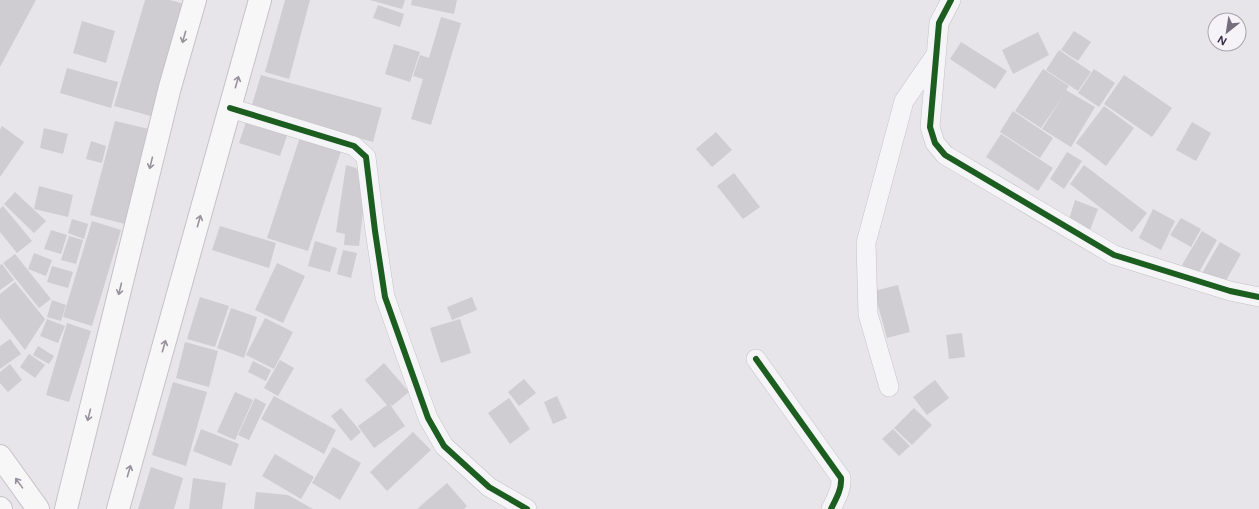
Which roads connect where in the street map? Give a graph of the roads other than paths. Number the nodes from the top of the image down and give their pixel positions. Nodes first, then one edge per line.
1 (195, 0) edge
2 (260, 0) edge
3 (951, 0) edge
4 (936, 54) junction
5 (230, 108) junction
6 (1259, 297) edge
7 (756, 359) dead end
8 (889, 387) dead end
9 (0, 456) edge
10 (38, 509) edge
11 (66, 509) edge
12 (118, 509) edge
13 (527, 509) edge
14 (831, 509) edge

1 -> 11 main road
5 -> 2 main road
3 - 4 street
4 - 6 street
4 - 8 street
12 -> 5 main road
5 - 13 street
7 - 14 street
10 -> 9 main road

